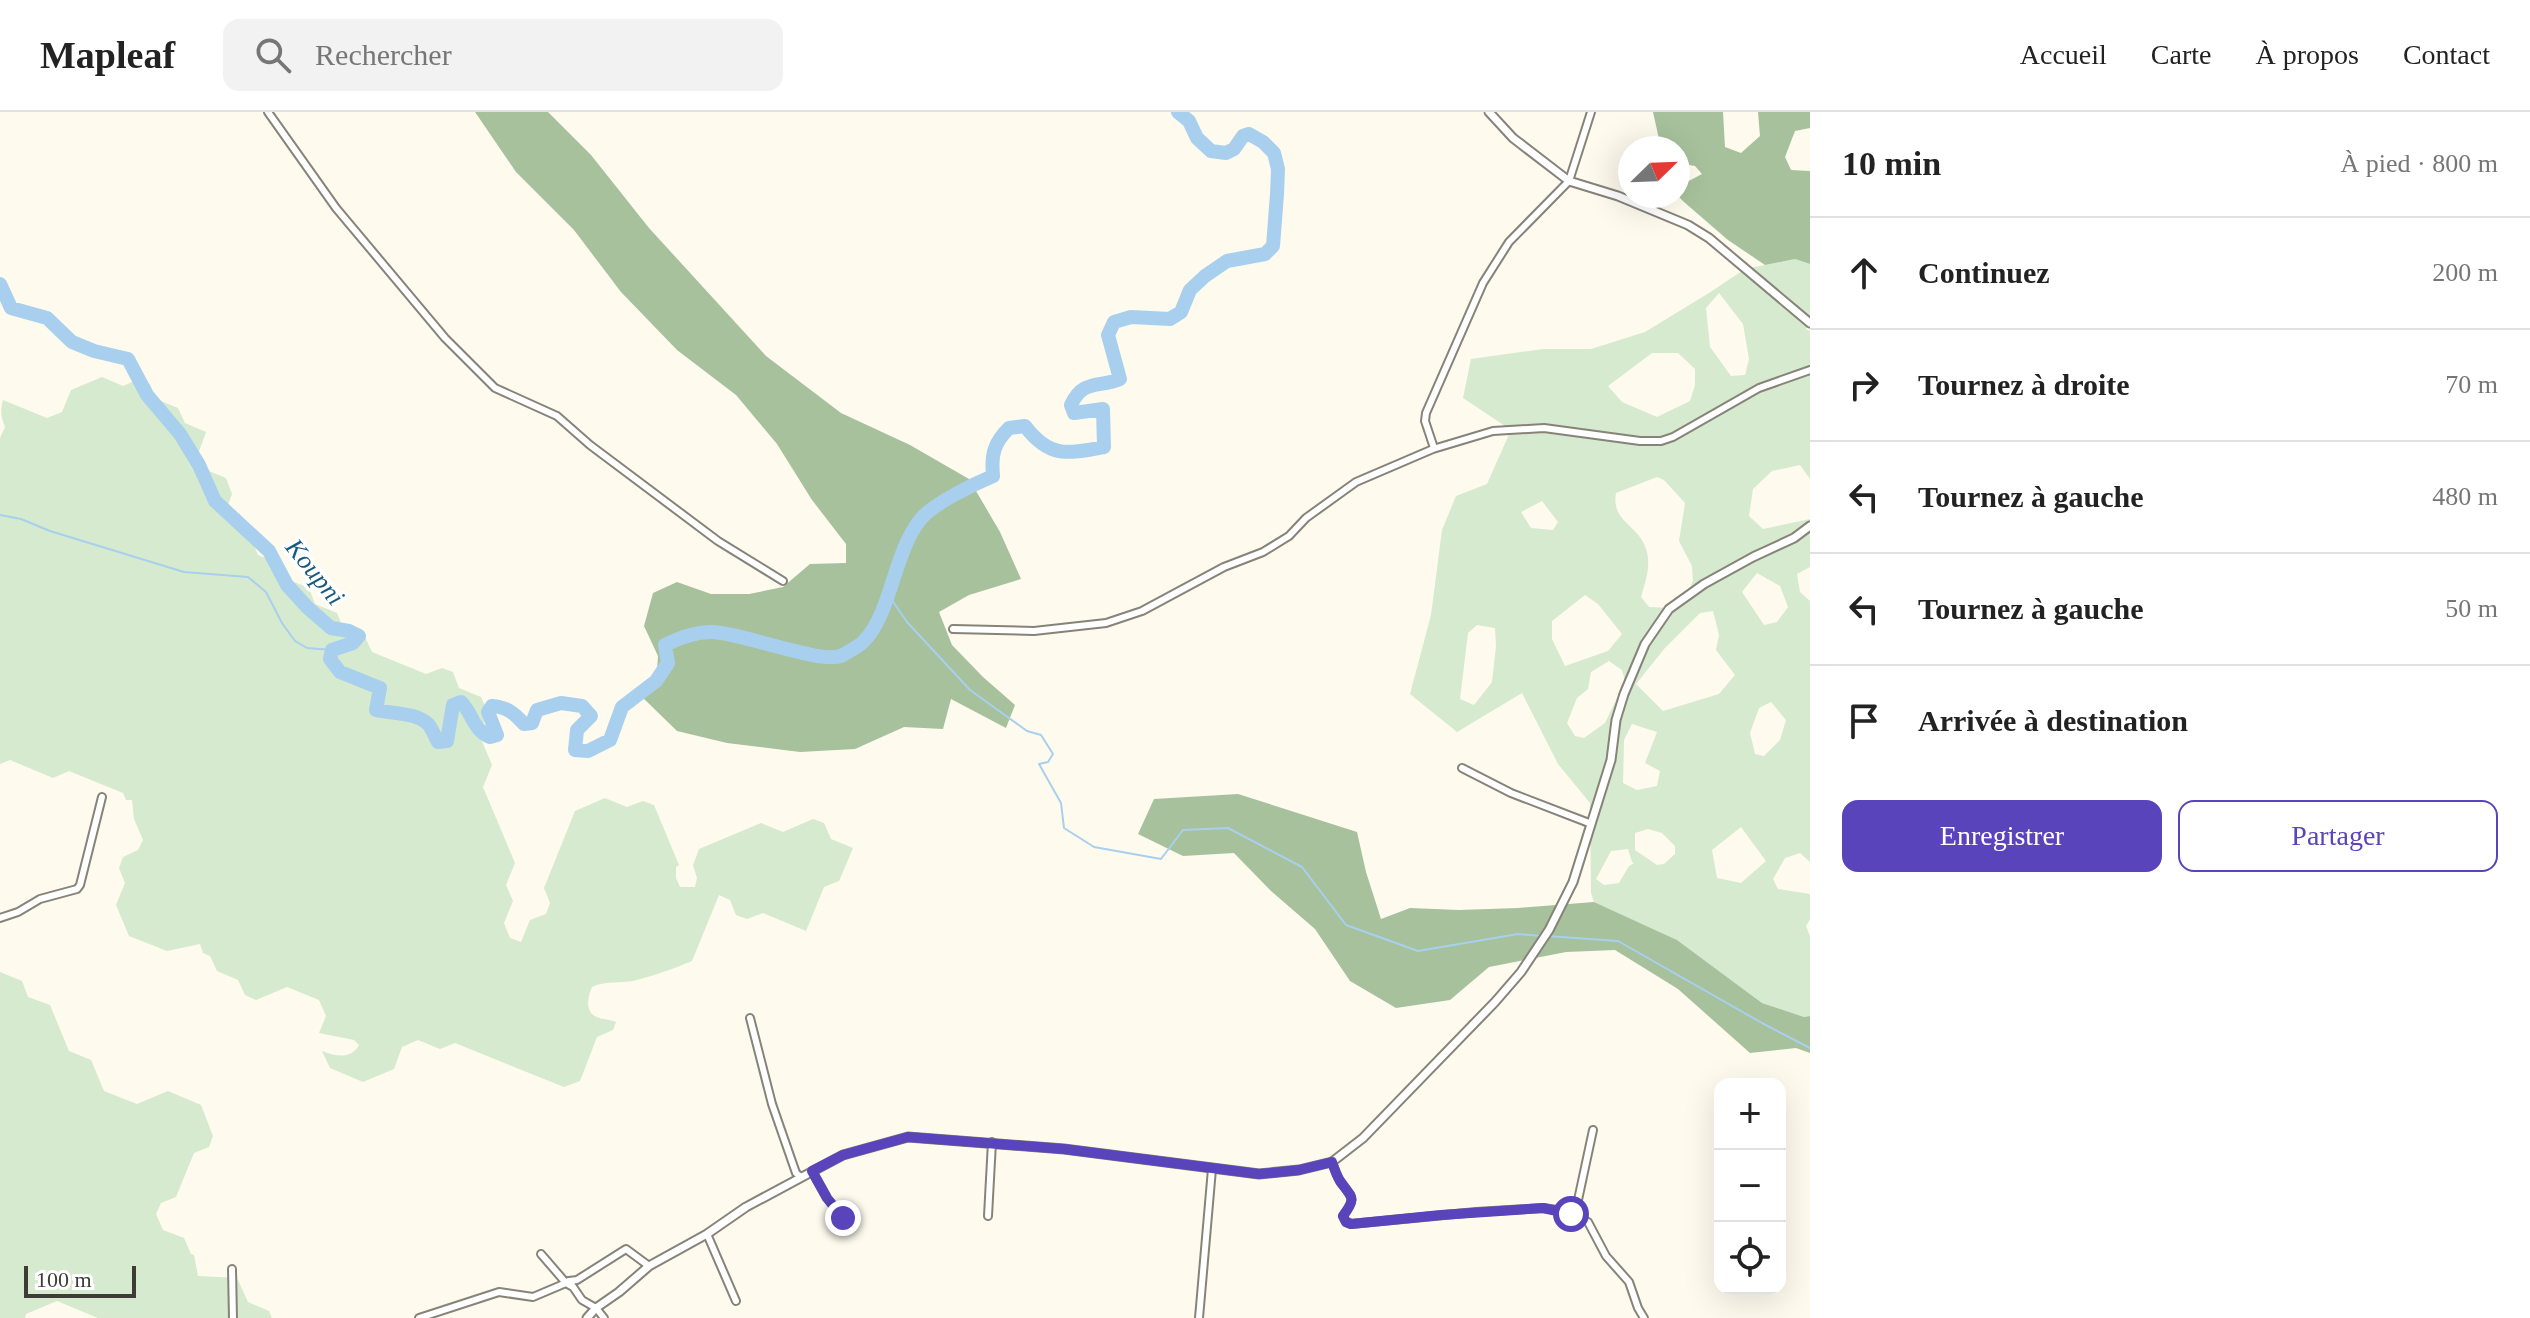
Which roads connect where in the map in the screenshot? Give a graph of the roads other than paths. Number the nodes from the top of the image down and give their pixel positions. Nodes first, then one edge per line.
1 (268, 112) edge
2 (1489, 112) edge
3 (1591, 112) edge
4 (1569, 181) junction
5 (1810, 323) edge
6 (1810, 370) edge
7 (1434, 448) junction
8 (1810, 526) edge
9 (783, 581) dead end
10 (953, 629) dead end
11 (1462, 768) dead end
12 (102, 797) dead end
13 (1589, 823) junction
14 (0, 918) edge
15 (750, 1018) dead end
16 (1593, 1130) dead end
17 (992, 1142) junction
18 (1332, 1162) junction
19 (1212, 1169) junction
20 (812, 1171) junction
21 (801, 1177) junction
22 (1571, 1214) junction
23 (988, 1216) dead end
24 (843, 1218) dead end
25 (707, 1234) junction
26 (541, 1254) dead end
27 (649, 1266) junction
28 (232, 1269) dead end
29 (568, 1282) junction
30 (736, 1301) dead end
31 (596, 1308) junction
32 (233, 1318) edge
33 (419, 1318) edge
34 (587, 1318) edge
35 (604, 1318) edge
36 (1199, 1318) edge
37 (1644, 1318) edge

1 - 9 street
2 - 4 street
3 - 4 street
4 - 5 street
4 - 7 street
6 - 7 street
7 - 10 street
8 - 13 street
11 - 13 street
12 - 14 street
13 - 18 street
15 - 21 street
16 - 22 street
17 - 19 street
17 - 20 street
17 - 23 street
18 - 19 street
18 - 22 street
19 - 36 street
20 - 21 street
20 - 24 street
21 - 25 street
22 - 37 street
25 - 27 street
25 - 30 street
26 - 29 street
27 - 29 street
27 - 31 street
28 - 32 street
29 - 31 street
29 - 33 street
31 - 34 street
31 - 35 street

